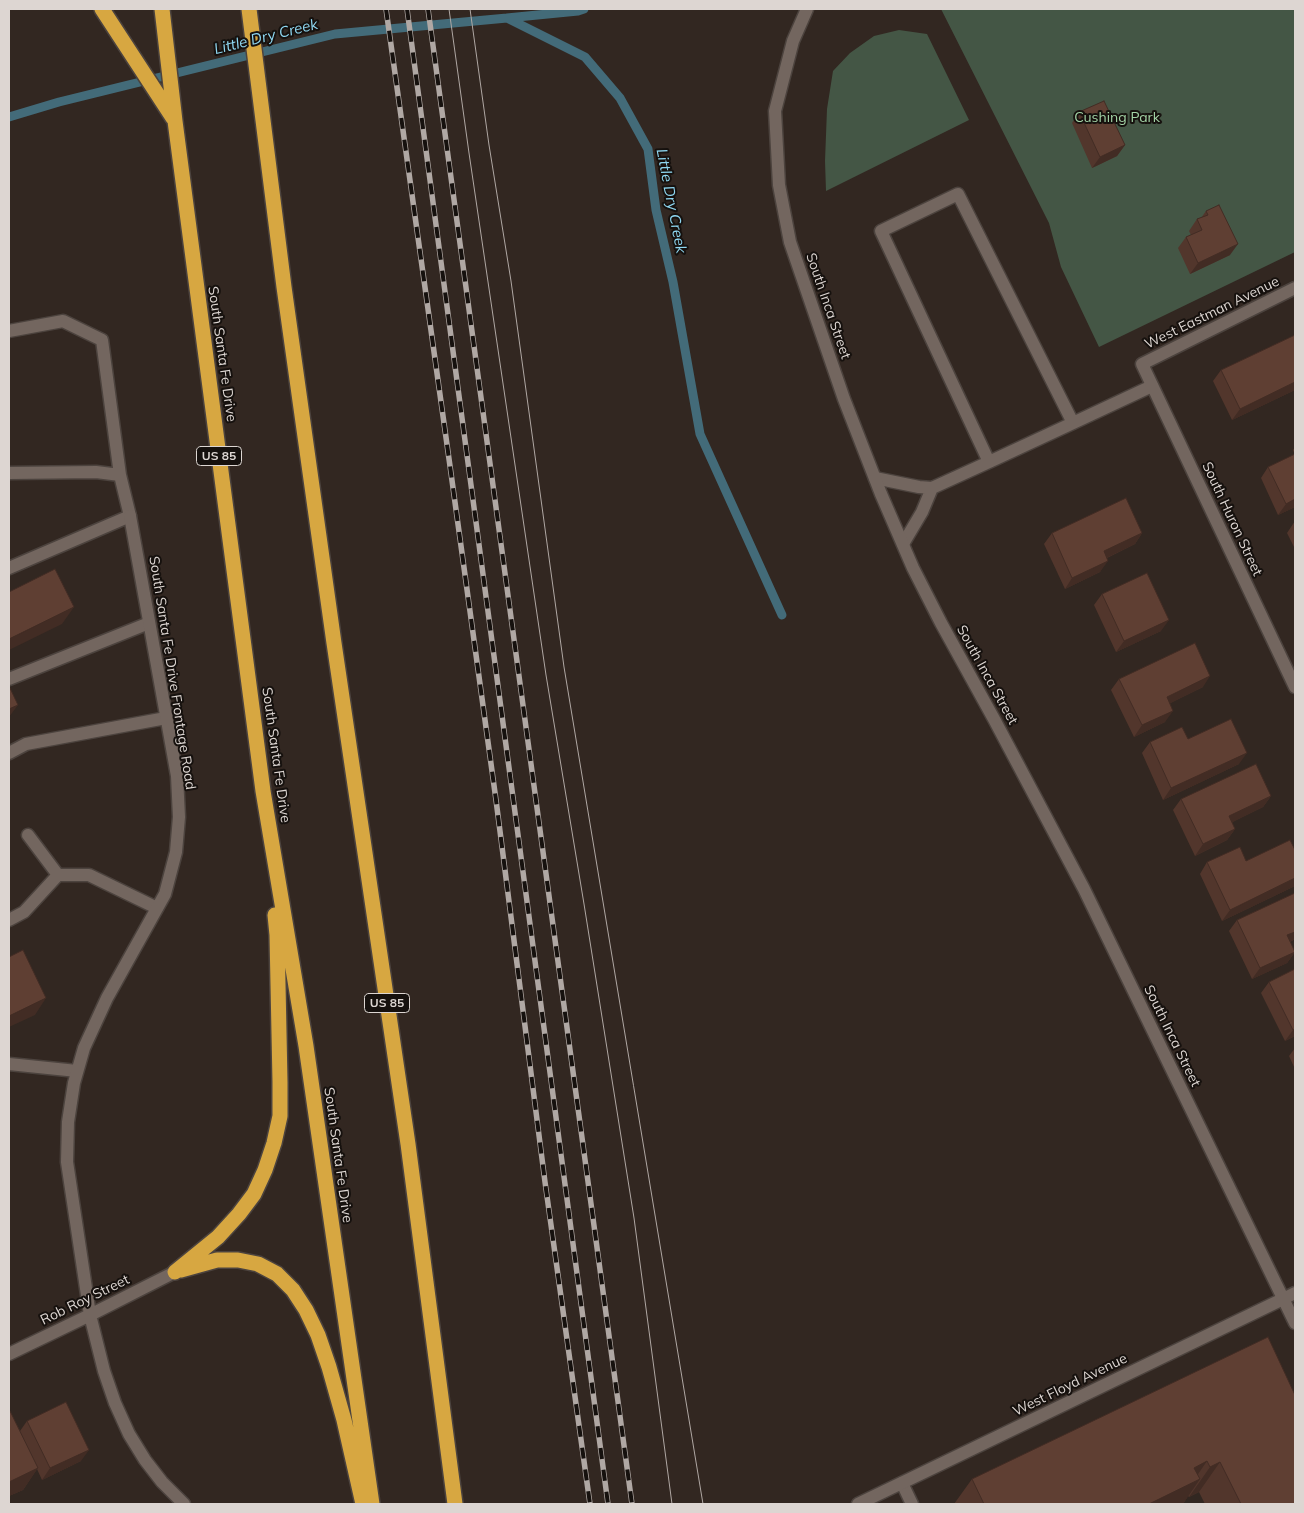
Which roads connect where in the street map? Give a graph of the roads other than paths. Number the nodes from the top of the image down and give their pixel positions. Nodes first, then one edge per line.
1 (102, 9) edge
2 (162, 9) edge
3 (807, 9) edge
4 (250, 11) edge
5 (175, 121) junction
6 (1295, 288) edge
7 (9, 331) edge
8 (1142, 364) joint
9 (1152, 386) junction
10 (1073, 423) junction
11 (989, 462) junction
12 (9, 473) edge
13 (120, 475) junction
14 (875, 478) junction
15 (932, 488) junction
16 (130, 516) junction
17 (903, 544) junction
18 (9, 568) edge
19 (150, 623) junction
20 (9, 679) edge
21 (1295, 687) edge
22 (166, 718) junction
23 (9, 753) edge
24 (263, 791) junction
25 (28, 835) dead end
26 (58, 875) junction
27 (157, 908) junction
28 (9, 920) edge
29 (9, 1064) edge
30 (77, 1071) junction
31 (175, 1272) junction
32 (1295, 1293) edge
33 (1283, 1299) junction
34 (90, 1315) junction
35 (1295, 1323) edge
36 (9, 1354) edge
37 (902, 1483) junction
38 (184, 1504) edge
39 (363, 1504) edge
40 (372, 1504) edge
41 (455, 1504) edge
42 (858, 1504) edge
43 (912, 1504) edge

1 - 5 highway
2 - 5 highway, South Santa Fe Drive / US 85
3 - 14 street, South Inca Street
4 - 41 highway, US 85
5 - 24 highway, South Santa Fe Drive / US 85
6 - 8 street, West Eastman Avenue
7 - 13 street, South Santa Fe Drive Frontage Road
8 - 9 street, South Huron Street
9 - 10 street
9 - 21 street, South Huron Street
10 - 11 street
10 - 11 street
11 - 15 street
12 - 13 street
13 - 16 street, South Santa Fe Drive Frontage Road
14 - 15 street
14 - 17 street, South Inca Street
15 - 17 street
16 - 18 street
16 - 19 street, South Santa Fe Drive Frontage Road
17 - 33 street, South Inca Street
19 - 20 street
19 - 22 street, South Santa Fe Drive Frontage Road
22 - 23 street
22 - 27 street, South Santa Fe Drive Frontage Road
24 - 31 highway
24 - 40 highway, South Santa Fe Drive / US 85
25 - 26 street
26 - 27 street
26 - 28 street
27 - 30 street, South Santa Fe Drive Frontage Road
29 - 30 street
30 - 34 street, South Santa Fe Drive Frontage Road
31 - 34 street, Rob Roy Street
31 - 39 highway
32 - 33 street, West Floyd Avenue
33 - 35 street, South Inca Street
33 - 37 street, West Floyd Avenue
34 - 36 street, Rob Roy Street
34 - 38 street, South Santa Fe Drive Frontage Road
37 - 42 street, West Floyd Avenue
37 - 43 street

